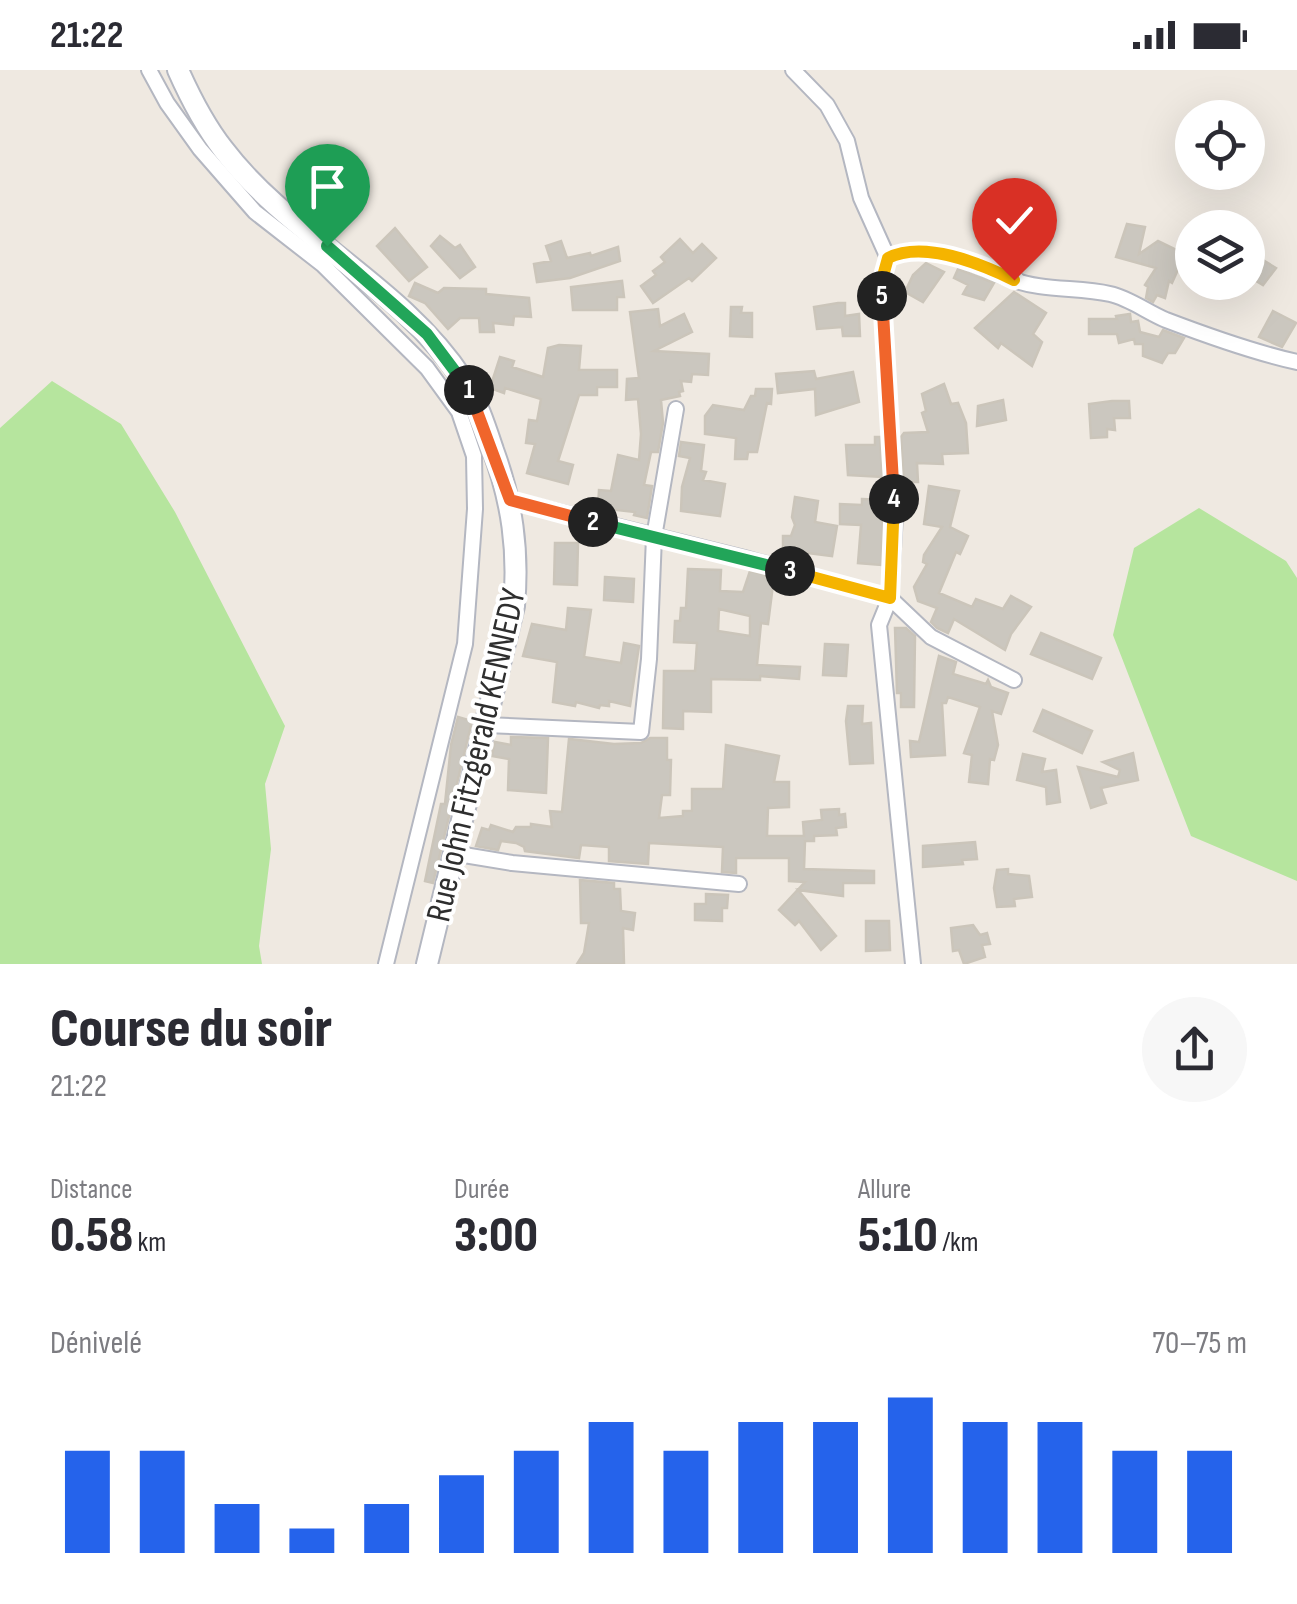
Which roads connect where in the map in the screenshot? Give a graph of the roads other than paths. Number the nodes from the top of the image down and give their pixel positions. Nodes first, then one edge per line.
1 (149, 70) edge
2 (178, 70) edge
3 (792, 70) edge
4 (888, 258) junction
5 (1297, 362) edge
6 (676, 408) dead end
7 (510, 500) junction
8 (654, 537) junction
9 (890, 598) junction
10 (1014, 680) dead end
11 (486, 725) junction
12 (452, 853) junction
13 (739, 884) dead end
14 (386, 964) edge
15 (427, 964) edge
16 (913, 964) edge

1 - 14 street
2 - 7 street, Rue John Fitzgerald KENNEDY
3 - 4 street
4 - 5 street
4 - 9 street
6 - 8 street
7 - 8 street
7 - 11 street, Rue John Fitzgerald KENNEDY
8 - 9 street
8 - 11 street
9 - 10 street
9 - 16 street
11 - 12 street, Rue John Fitzgerald KENNEDY
12 - 13 street
12 - 15 street, Rue John Fitzgerald KENNEDY

